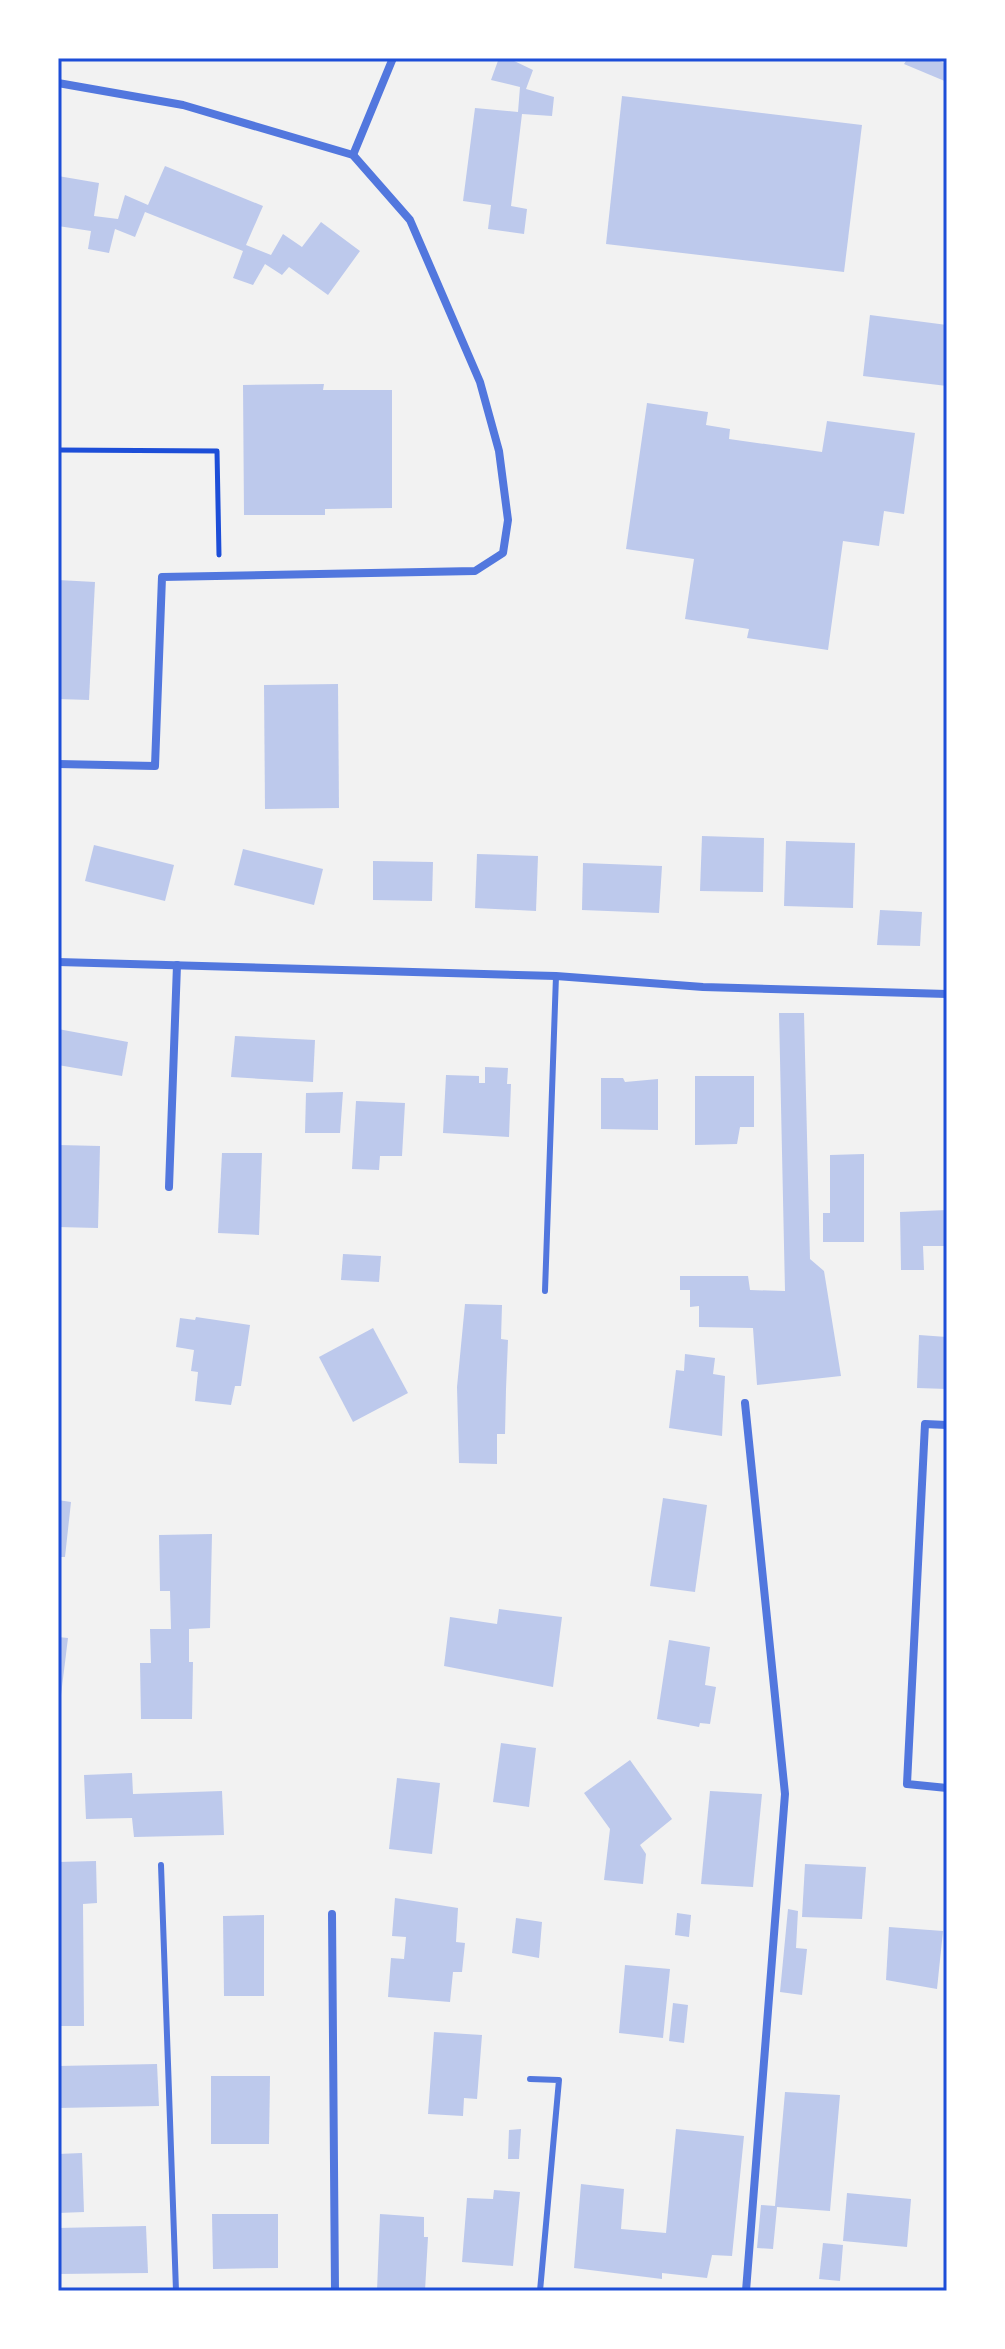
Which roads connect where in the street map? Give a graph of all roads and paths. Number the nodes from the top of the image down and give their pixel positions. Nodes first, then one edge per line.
1 (393, 58) edge
2 (58, 83) edge
3 (353, 155) junction
4 (58, 450) edge
5 (220, 576) junction
6 (58, 764) edge
7 (58, 962) edge
8 (177, 965) junction
9 (556, 976) junction
10 (947, 994) edge
11 (169, 1187) dead end
12 (545, 1291) dead end
13 (745, 1403) dead end
14 (947, 1425) edge
15 (947, 1788) edge
16 (161, 1865) dead end
17 (332, 1914) dead end
18 (530, 2079) dead end
19 (176, 2291) edge
20 (335, 2291) edge
21 (540, 2291) edge
22 (746, 2291) edge

1 - 3 street
2 - 3 street
3 - 5 street
4 - 5 path
5 - 6 street
7 - 8 street
8 - 9 street
8 - 11 street
9 - 10 street
9 - 12 lane
13 - 22 street
14 - 15 street
16 - 19 lane
17 - 20 street
18 - 21 lane

